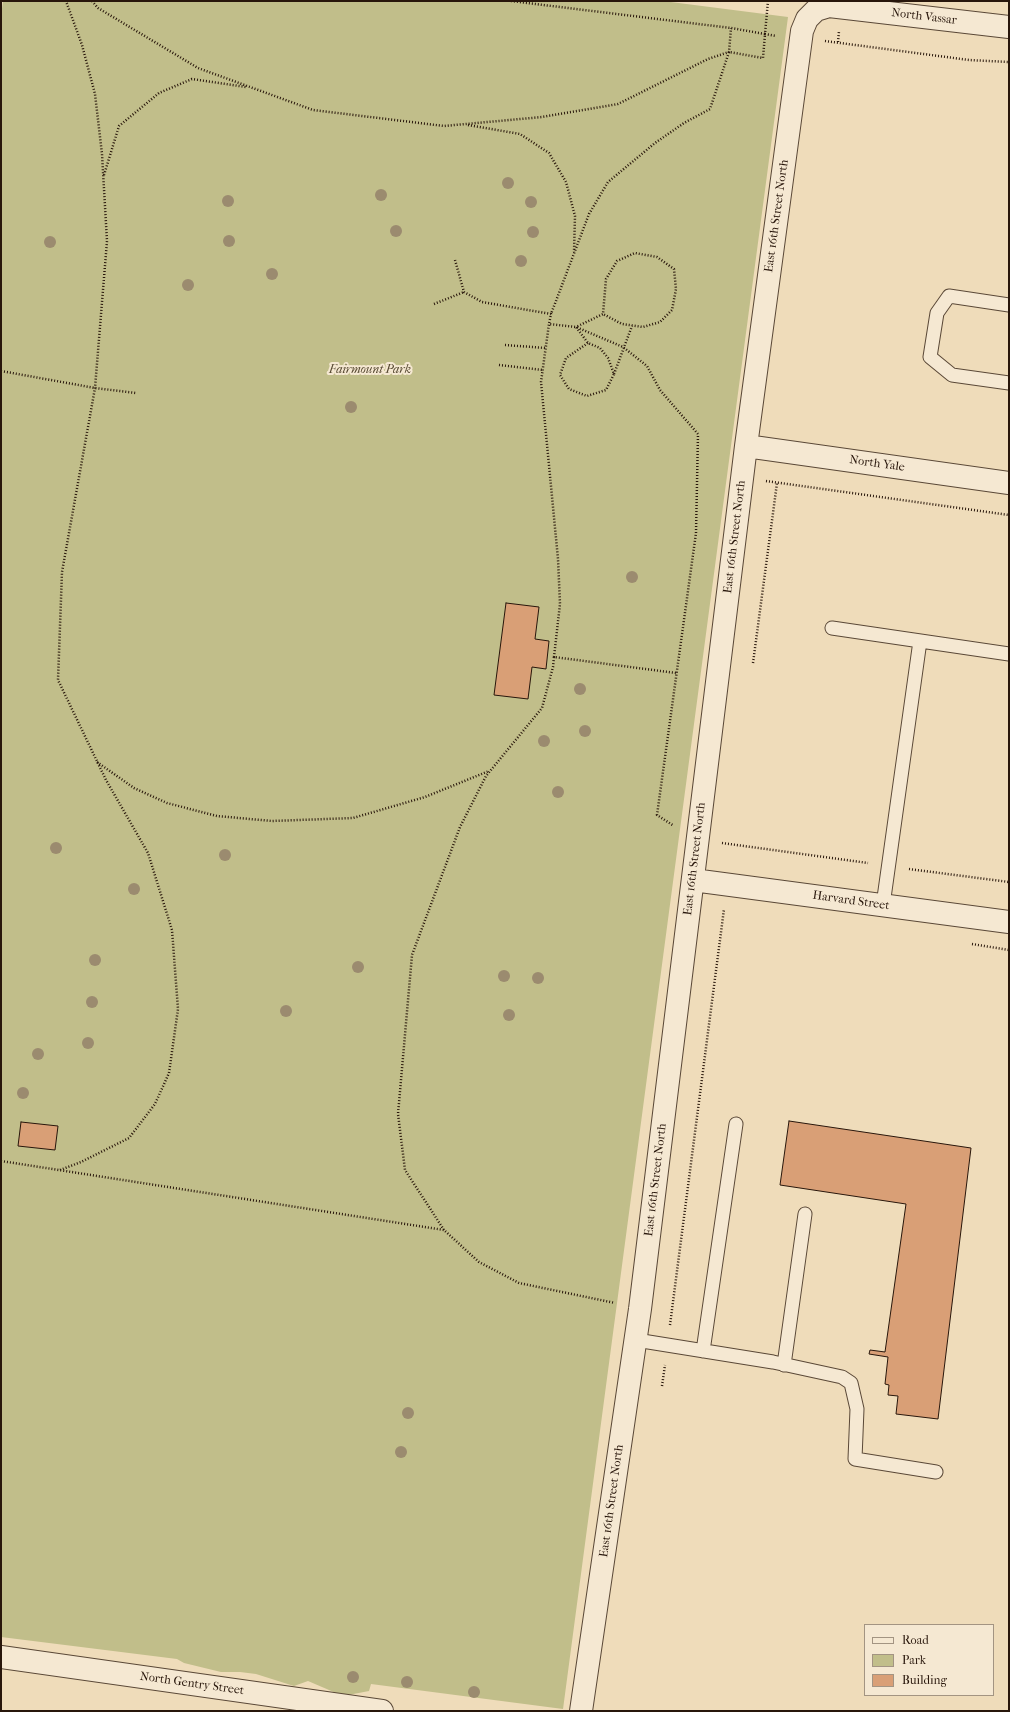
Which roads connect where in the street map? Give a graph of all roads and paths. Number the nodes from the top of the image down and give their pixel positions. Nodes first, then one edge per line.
1 (66, 1) edge
2 (92, 1) edge
3 (511, 1) edge
4 (768, 1) edge
5 (816, 10) joint
6 (1009, 27) edge
7 (731, 28) junction
8 (765, 34) junction
9 (801, 38) junction
10 (728, 52) junction
11 (1009, 62) edge
12 (252, 88) junction
13 (463, 125) junction
14 (103, 176) junction
15 (574, 255) junction
16 (455, 260) dead end
17 (464, 292) junction
18 (434, 304) dead end
19 (1009, 305) edge
20 (551, 314) junction
21 (603, 314) junction
22 (549, 324) junction
23 (576, 326) junction
24 (632, 326) junction
25 (588, 343) junction
26 (505, 345) dead end
27 (623, 347) junction
28 (546, 348) junction
29 (499, 365) dead end
30 (543, 370) junction
31 (1, 371) edge
32 (614, 374) junction
33 (1009, 383) edge
34 (95, 388) junction
35 (136, 393) dead end
36 (746, 446) junction
37 (742, 477) junction
38 (777, 483) junction
39 (1009, 483) edge
40 (1009, 515) edge
41 (832, 628) dead end
42 (920, 641) junction
43 (1009, 654) edge
44 (554, 657) junction
45 (753, 663) dead end
46 (676, 672) junction
47 (97, 762) junction
48 (491, 770) junction
49 (698, 842) junction
50 (890, 866) junction
51 (693, 880) junction
52 (1009, 882) edge
53 (883, 905) junction
54 (732, 908) dead end
55 (1009, 922) edge
56 (970, 944) dead end
57 (1009, 950) edge
58 (736, 1124) dead end
59 (1, 1162) edge
60 (60, 1170) junction
61 (805, 1214) dead end
62 (444, 1230) junction
63 (640, 1308) junction
64 (636, 1340) junction
65 (668, 1345) junction
66 (703, 1351) junction
67 (784, 1364) junction
68 (662, 1386) dead end
69 (936, 1472) dead end
70 (1, 1657) edge
71 (382, 1711) edge
72 (581, 1711) edge

1 - 14 path
2 - 12 path
3 - 7 path
4 - 8 path
5 - 6 street, North Vassar
5 - 9 street, East 16th Street North
7 - 8 path
7 - 10 path
8 - 9 path
8 - 10 path
9 - 11 path
9 - 36 street, East 16th Street North
10 - 13 path
10 - 15 path
12 - 13 path
12 - 14 path
13 - 15 path
14 - 34 path
15 - 20 path
16 - 17 path
17 - 18 path
17 - 20 path
19 - 33 lane
20 - 22 path
21 - 23 path
21 - 24 path
21 - 24 path
22 - 23 path
22 - 28 path
23 - 25 path
23 - 27 path
24 - 27 path
25 - 32 path
25 - 32 path
26 - 28 path
27 - 32 path
27 - 46 path
28 - 30 path
29 - 30 path
30 - 44 path
31 - 34 path
34 - 35 path
34 - 47 path
36 - 37 street, East 16th Street North
36 - 39 street, North Yale
37 - 38 path
37 - 49 street, East 16th Street North
38 - 40 path
38 - 45 path
41 - 42 lane
42 - 43 lane
42 - 50 lane
44 - 46 path
44 - 48 path
46 - 49 path
47 - 48 path
47 - 60 path
48 - 62 path
49 - 50 path
49 - 51 street, East 16th Street North
50 - 52 path
50 - 53 lane
51 - 53 street, Harvard Street
51 - 63 street, East 16th Street North
53 - 55 street, Harvard Street
54 - 65 path
56 - 57 path
58 - 66 lane
59 - 60 path
60 - 62 path
61 - 67 lane
62 - 63 path
63 - 64 street, East 16th Street North
64 - 65 lane
64 - 72 street, East 16th Street North
65 - 66 lane
65 - 68 path
66 - 67 lane
67 - 69 lane
70 - 71 street, North Gentry Street

